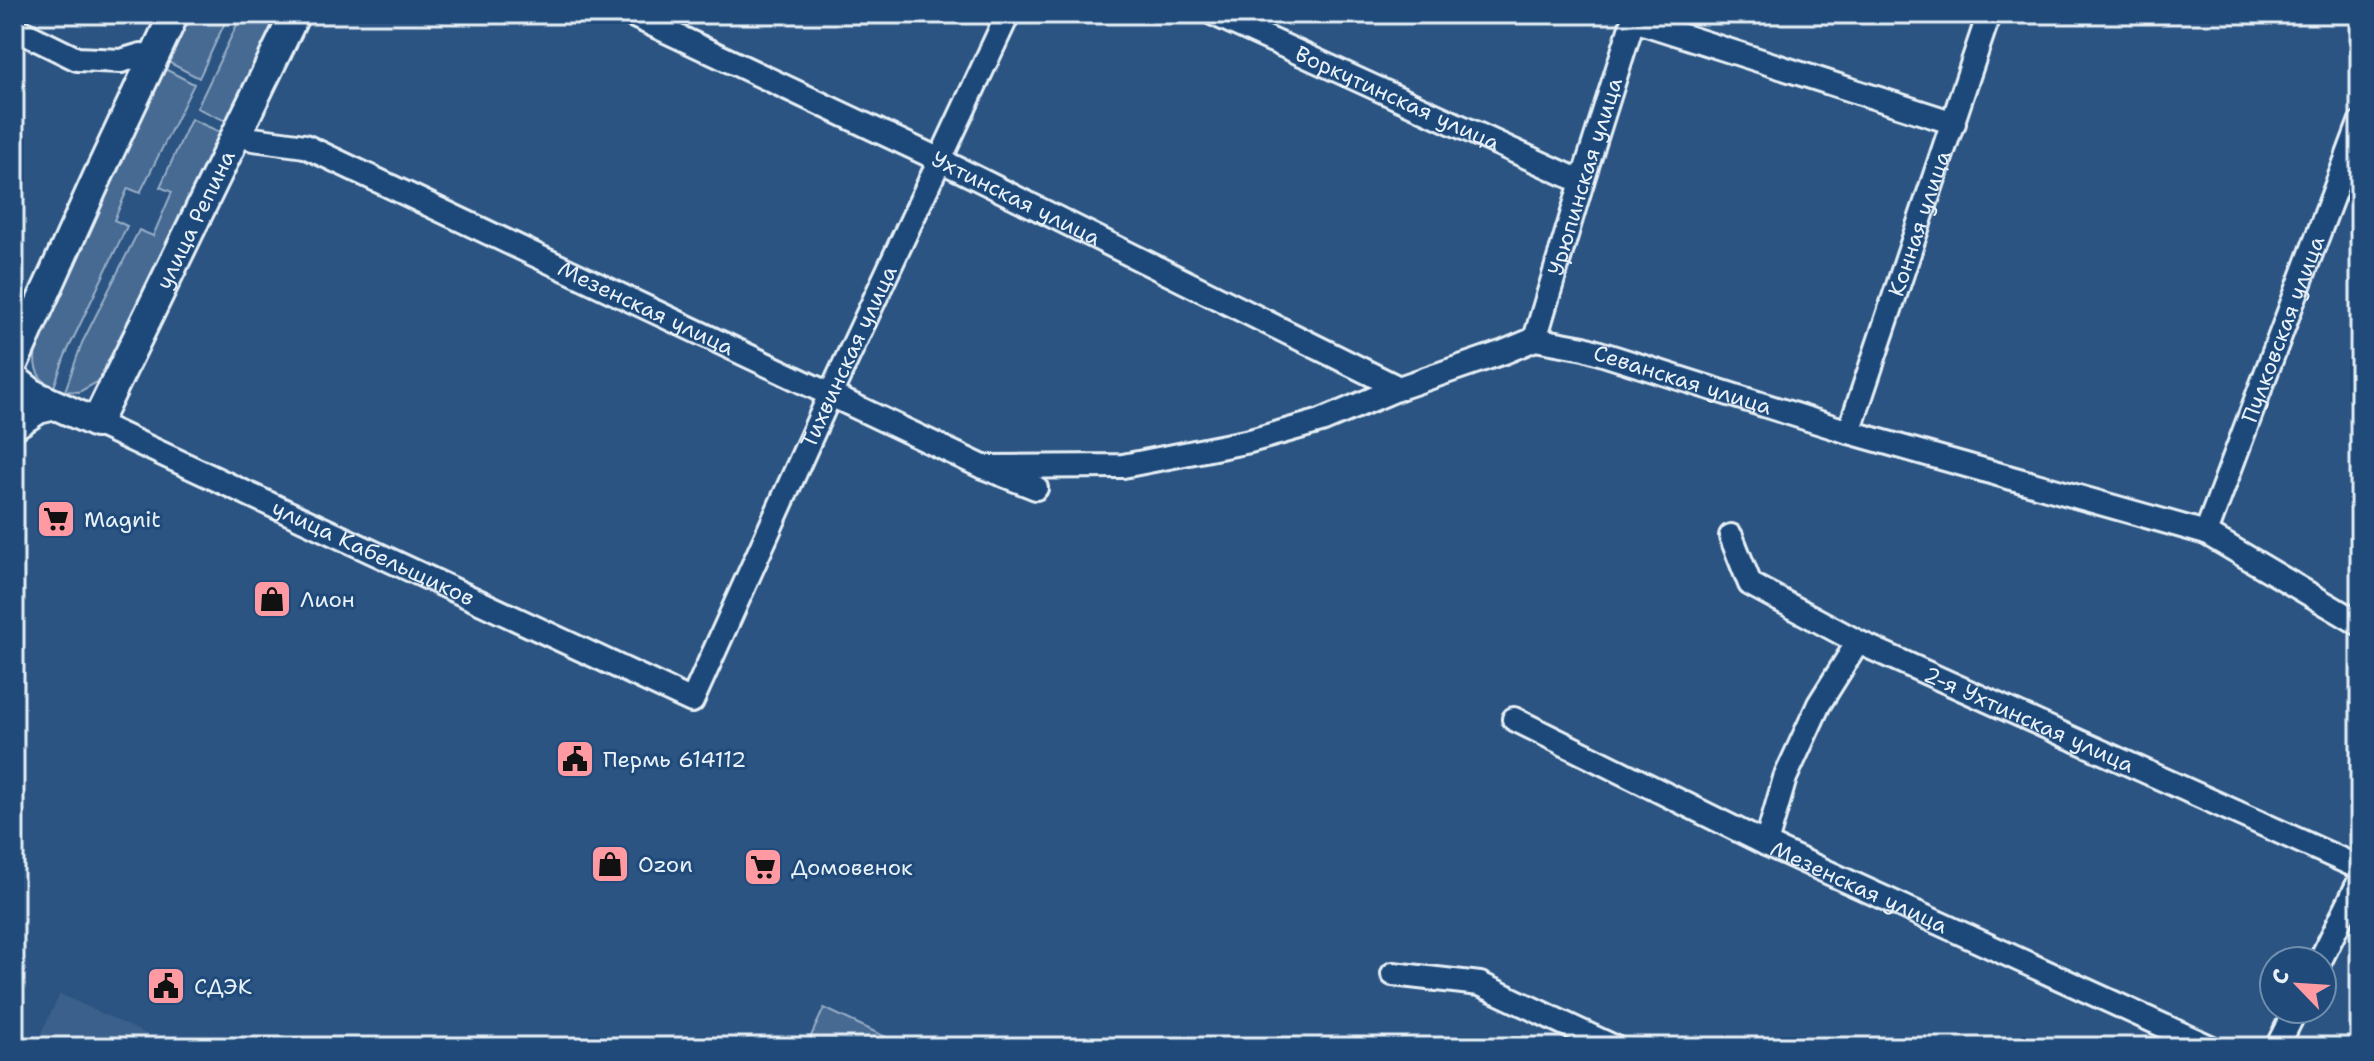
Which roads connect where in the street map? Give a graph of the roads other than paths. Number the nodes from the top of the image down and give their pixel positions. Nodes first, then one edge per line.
1 (174, 14) edge
2 (295, 14) edge
3 (630, 14) edge
4 (1008, 14) edge
5 (1214, 14) edge
6 (1989, 14) edge
7 (1635, 17) edge
8 (14, 28) edge
9 (141, 55) dead end
10 (1954, 123) junction
11 (2360, 123) edge
12 (253, 139) dead end
13 (940, 160) junction
14 (1582, 182) junction
15 (1535, 339) junction
16 (14, 362) edge
17 (14, 379) edge
18 (1399, 388) junction
19 (830, 395) junction
20 (55, 405) junction
21 (96, 423) junction
22 (14, 425) edge
23 (1849, 432) junction
24 (983, 467) junction
25 (1036, 488) dead end
26 (2206, 533) junction
27 (1731, 536) dead end
28 (2360, 624) edge
29 (1858, 642) junction
30 (692, 701) joint
31 (1514, 719) dead end
32 (1766, 844) junction
33 (2360, 868) edge
34 (2360, 880) edge
35 (2328, 945) edge
36 (1393, 974) dead end
37 (2288, 1025) edge
38 (1614, 1047) edge
39 (2210, 1047) edge
40 (2277, 1047) edge

1 - 16 street
2 - 21 street, улица Репина
3 - 13 street, Ухтинская улица
4 - 13 street, Тихвинская улица
5 - 14 street, Воркутинская улица
6 - 10 street, Конная улица
7 - 10 street
7 - 14 street, Урюпинская улица
8 - 9 street
10 - 23 street, Конная улица
11 - 26 street, Пулковская улица
12 - 19 street, Мезенская улица
13 - 18 street, Ухтинская улица
13 - 19 street, Тихвинская улица
14 - 15 street, Урюпинская улица
15 - 18 street
15 - 23 street, Севанская улица
17 - 20 street, улица Кабельщиков
18 - 24 street
19 - 24 street, Мезенская улица
19 - 30 street, Тихвинская улица
20 - 21 street, улица Кабельщиков
20 - 22 street
21 - 30 street, улица Кабельщиков
23 - 26 street, Севанская улица
24 - 25 street, Мезенская улица
26 - 28 street, Севанская улица
27 - 29 street, 2-я Ухтинская улица
29 - 32 street
29 - 33 street, 2-я Ухтинская улица
31 - 32 street, Мезенская улица
32 - 39 street, Мезенская улица
34 - 35 street
36 - 38 street
37 - 40 street

